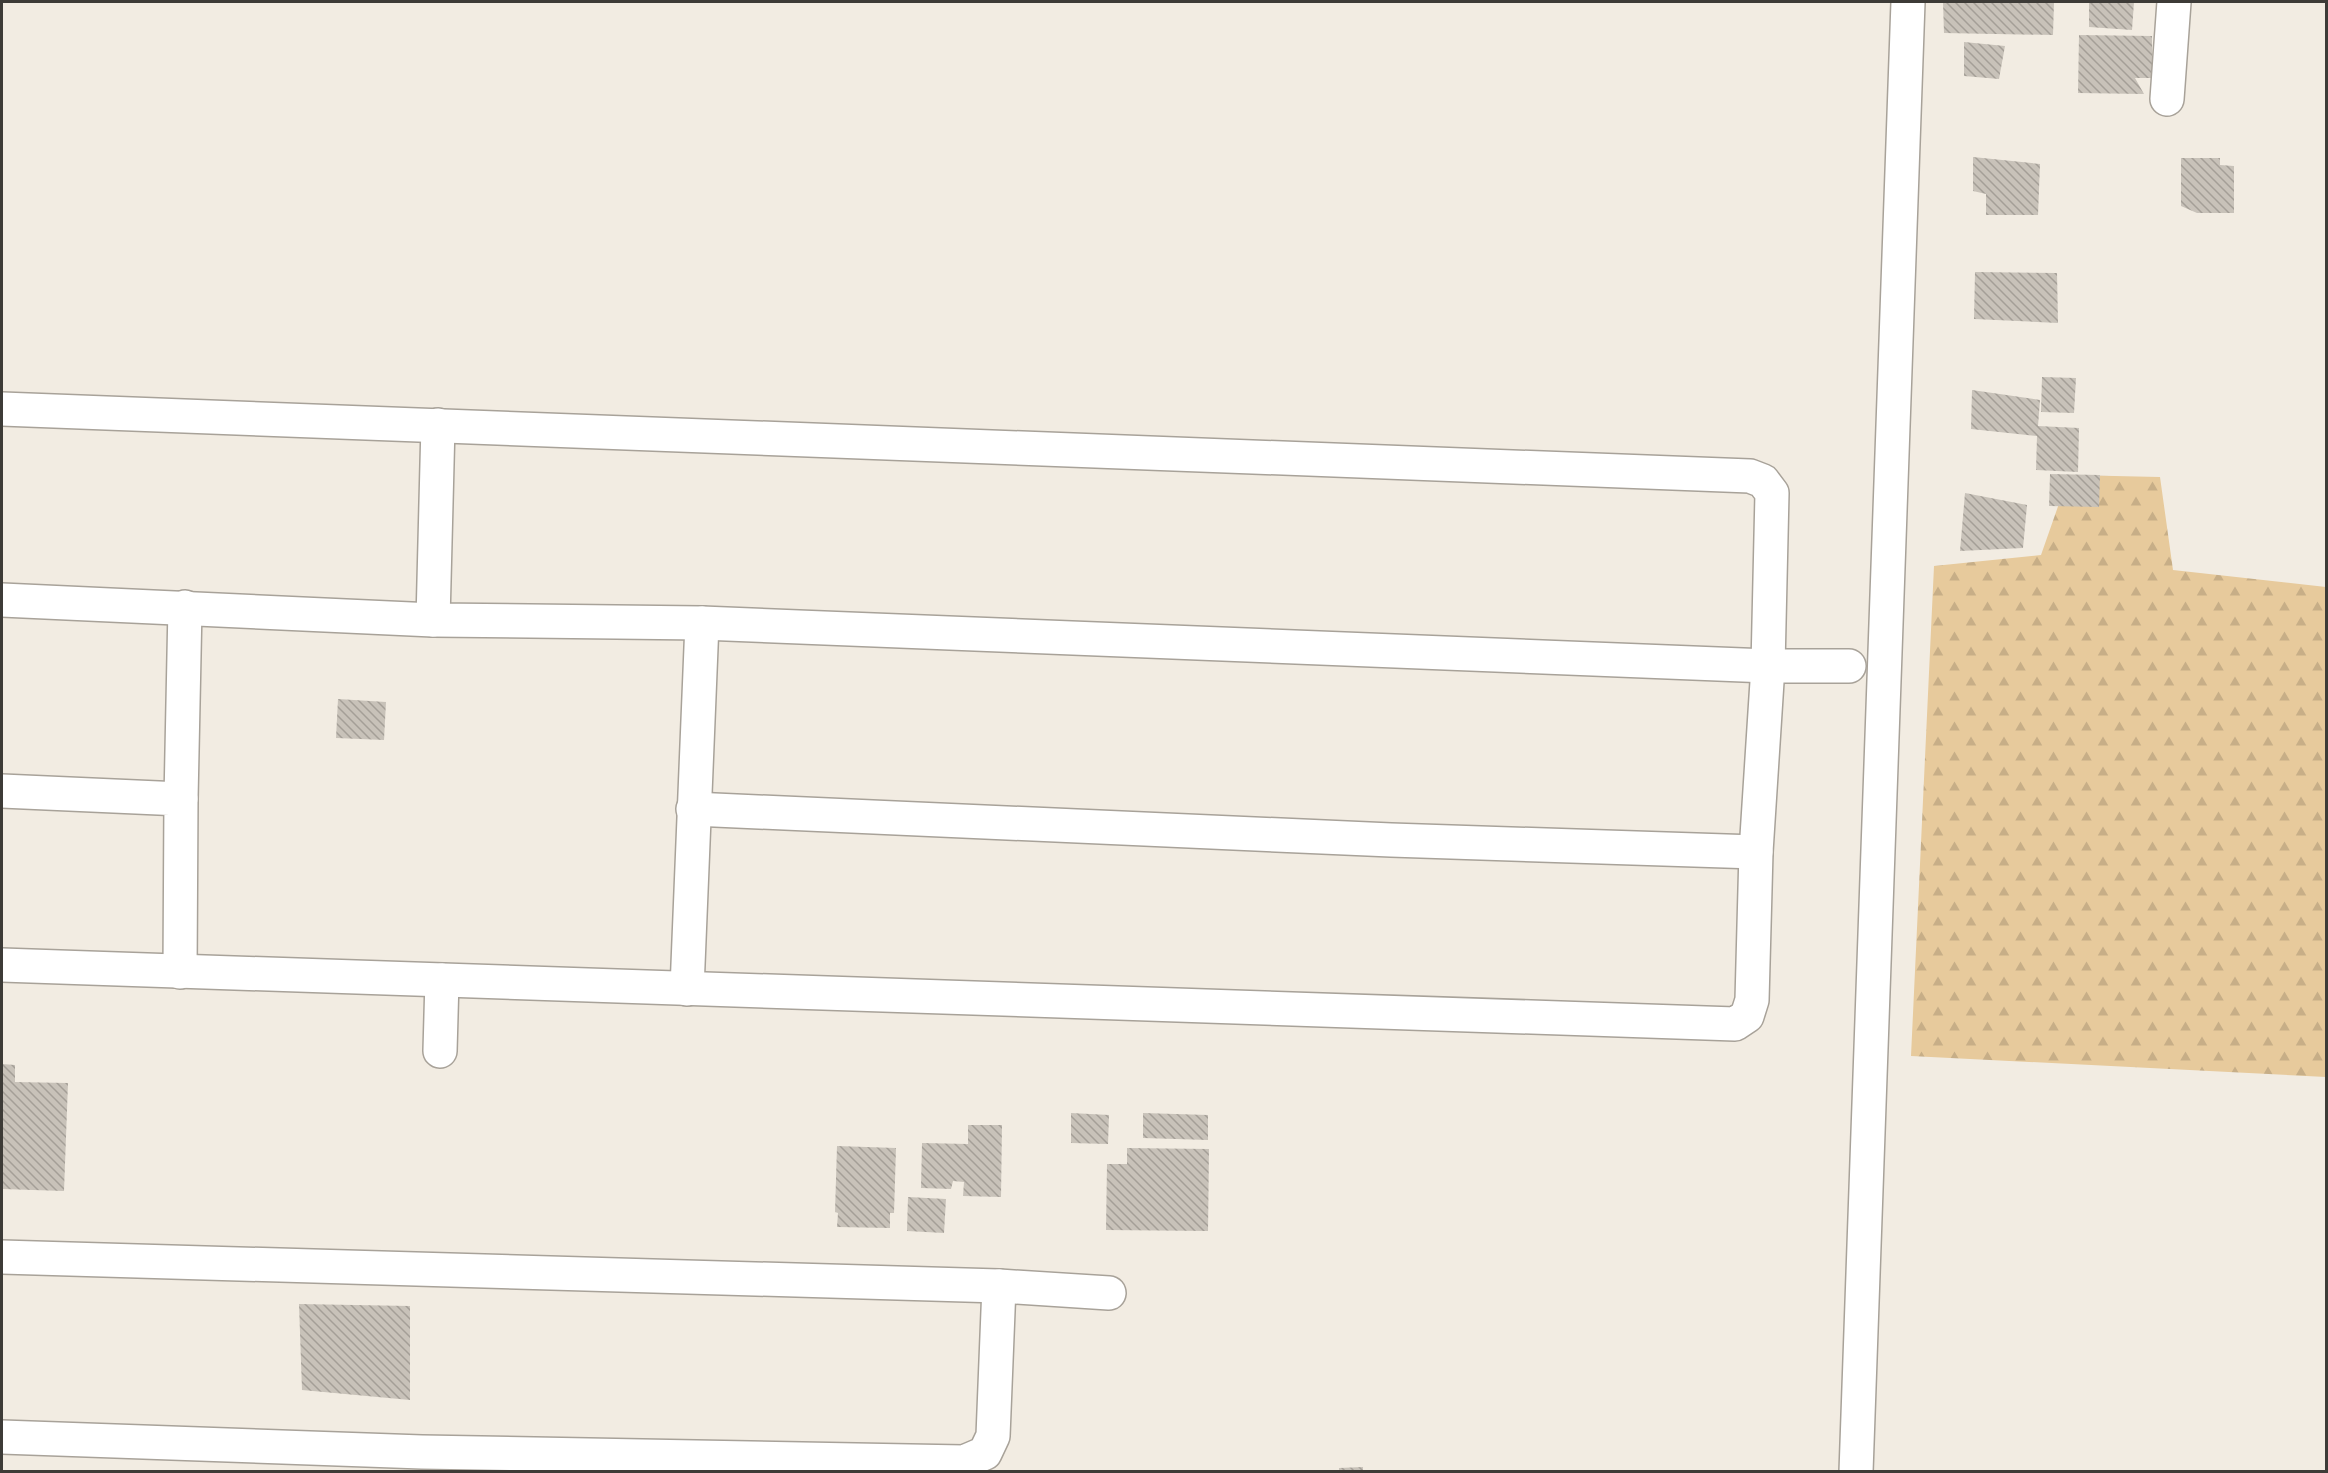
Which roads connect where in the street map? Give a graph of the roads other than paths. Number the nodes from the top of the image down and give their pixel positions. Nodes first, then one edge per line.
1 (1908, 2) edge
2 (2174, 2) edge
3 (2167, 99) dead end
4 (2, 409) edge
5 (438, 425) junction
6 (2, 600) edge
7 (184, 607) junction
8 (433, 620) junction
9 (702, 623) junction
10 (1768, 666) junction
11 (1849, 666) dead end
12 (2, 790) edge
13 (181, 799) junction
14 (693, 809) junction
15 (1756, 852) junction
16 (2, 965) edge
17 (180, 972) junction
18 (442, 980) junction
19 (687, 989) junction
20 (440, 1051) dead end
21 (2, 1257) edge
22 (999, 1286) junction
23 (1109, 1293) dead end
24 (2, 1437) edge
25 (1856, 1472) edge

1 - 25 street
2 - 3 street
4 - 5 street
5 - 8 street
5 - 10 street
6 - 7 street
7 - 8 street
7 - 13 street
8 - 9 street
9 - 10 street
9 - 14 street
10 - 11 street
10 - 15 street
12 - 13 street
13 - 17 street
14 - 15 street
14 - 19 street
15 - 19 street
16 - 17 street
17 - 18 street
18 - 19 street
18 - 20 street
21 - 22 street
22 - 23 street
22 - 24 street

